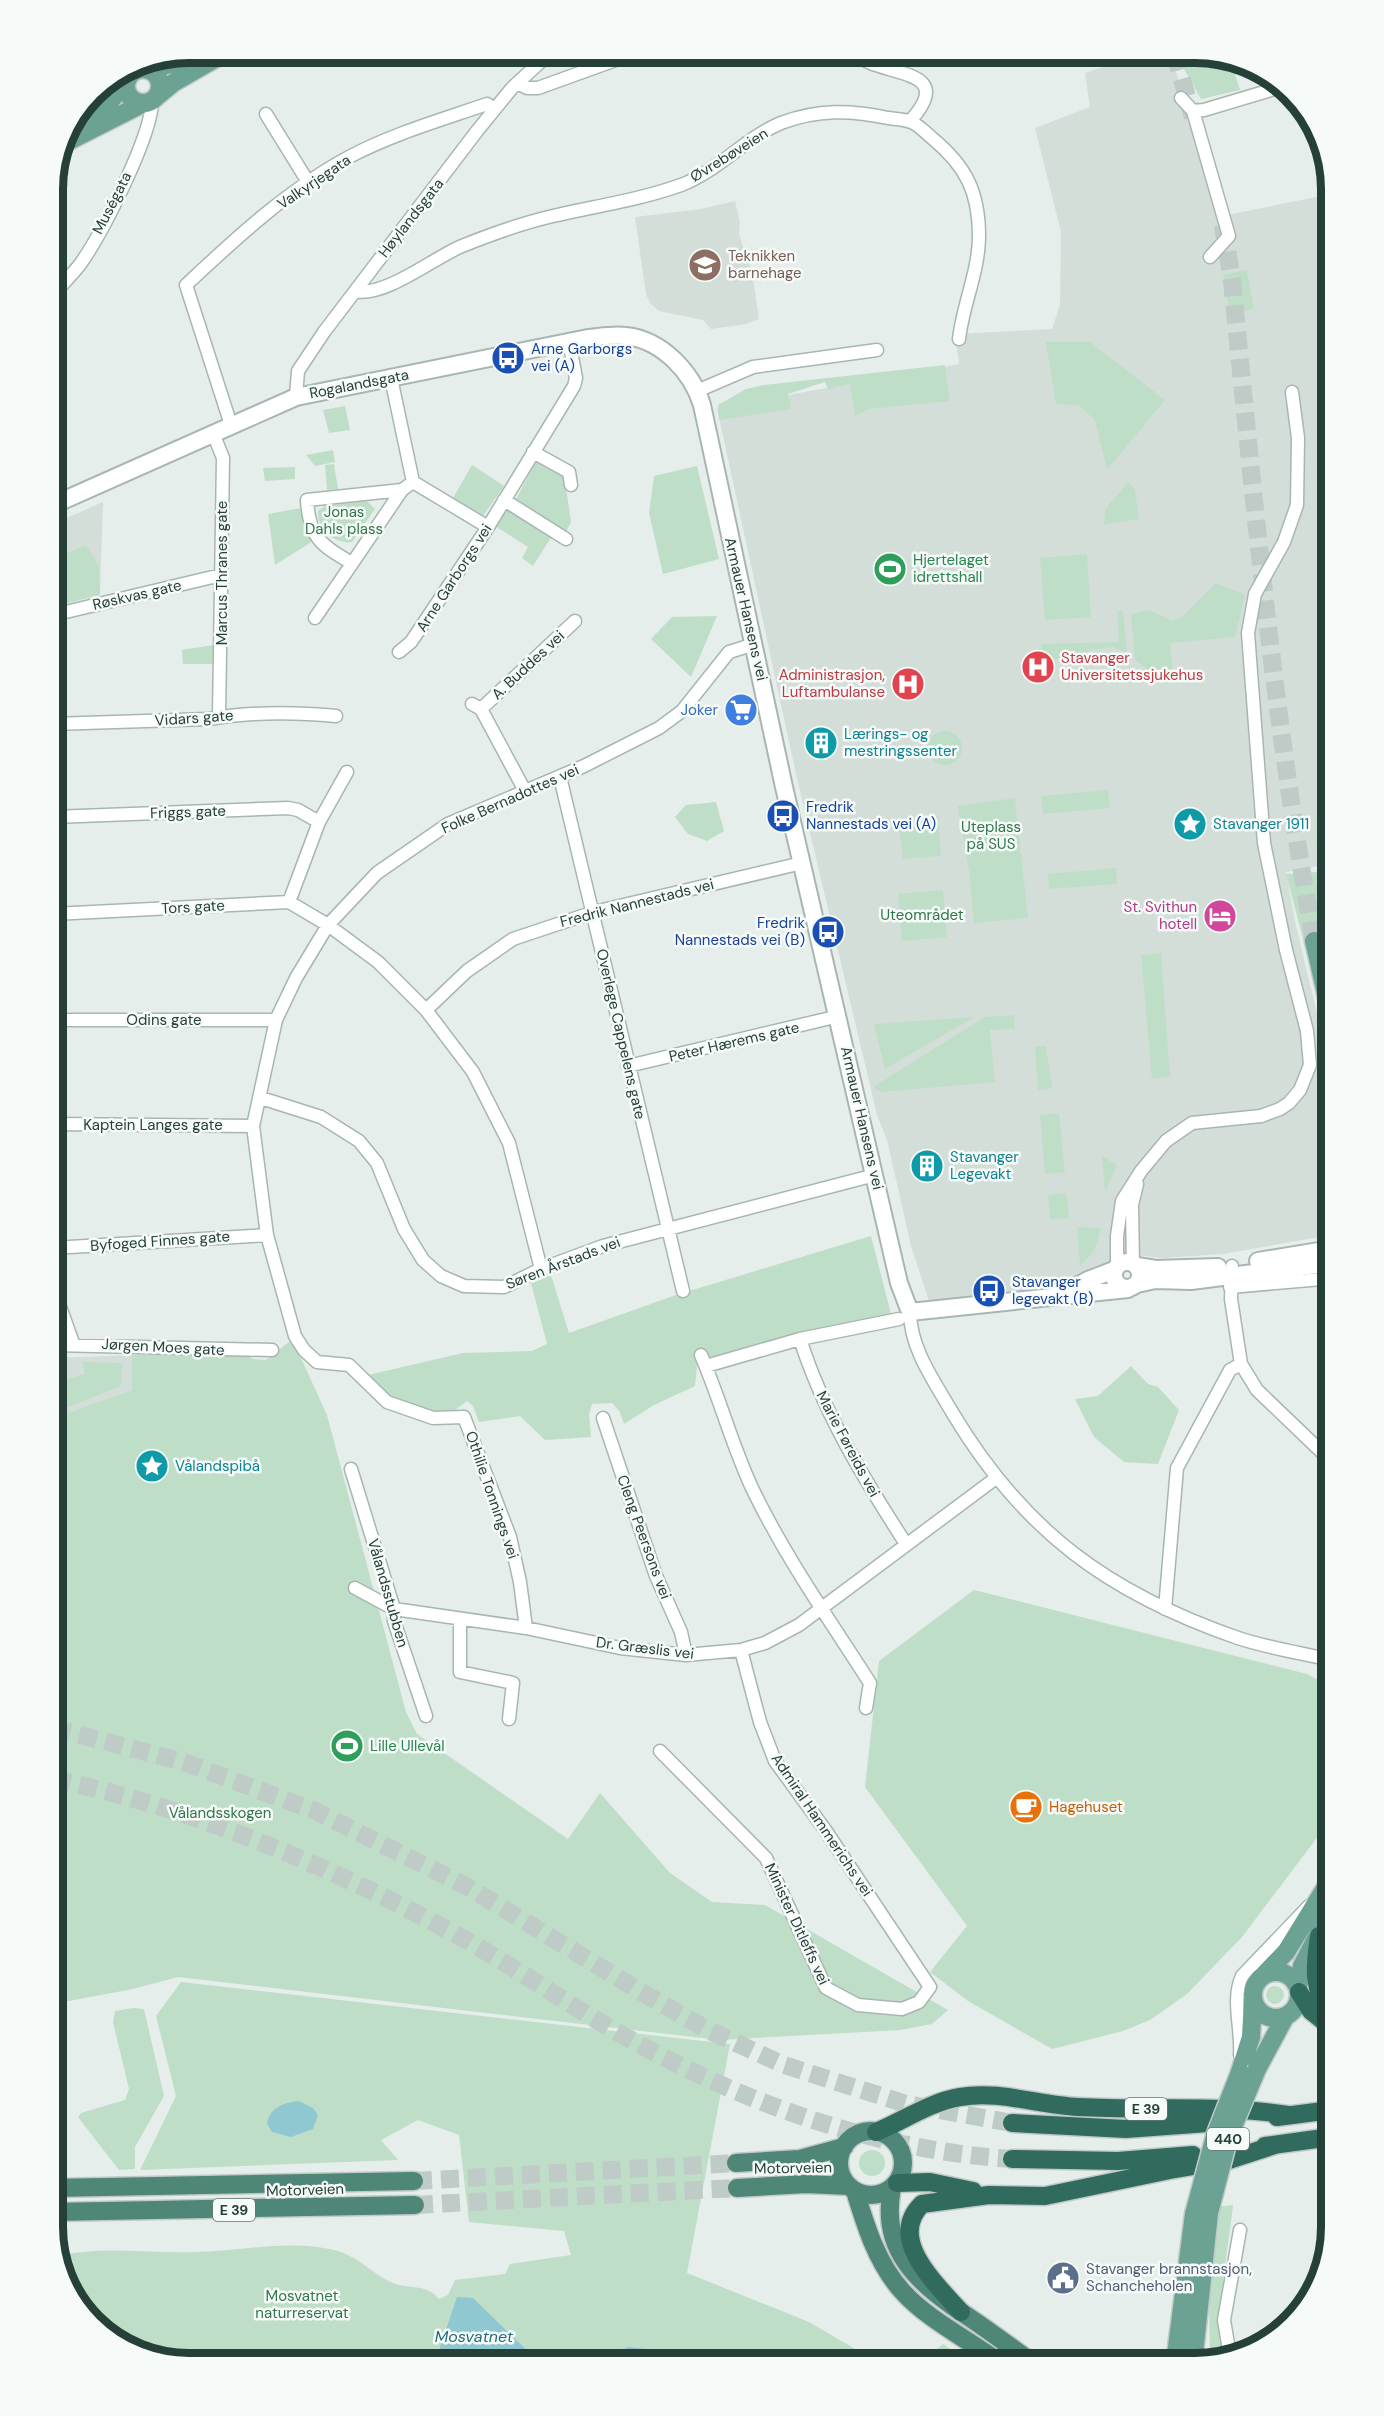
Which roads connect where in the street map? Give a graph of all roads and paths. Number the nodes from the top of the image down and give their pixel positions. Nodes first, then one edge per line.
1 (207, 63) edge
2 (539, 63) edge
3 (607, 63) edge
4 (870, 63) edge
5 (175, 64) edge
6 (145, 71) edge
7 (139, 73) edge
8 (132, 76) edge
9 (132, 77) edge
10 (517, 83) junction
11 (1272, 89) edge
12 (1181, 98) dead end
13 (151, 100) junction
14 (495, 109) junction
15 (1193, 111) junction
16 (266, 114) dead end
17 (85, 118) edge
18 (910, 121) junction
19 (74, 139) edge
20 (308, 182) junction
21 (1210, 257) dead end
22 (63, 283) edge
23 (355, 291) junction
24 (959, 339) dead end
25 (569, 341) junction
26 (877, 350) dead end
27 (678, 362) joint
28 (391, 378) junction
29 (697, 391) junction
30 (1292, 392) dead end
31 (296, 397) junction
32 (231, 424) junction
33 (213, 433) junction
34 (532, 452) junction
35 (413, 482) junction
36 (571, 485) dead end
37 (402, 489) junction
38 (63, 500) edge
39 (504, 500) junction
40 (488, 527) junction
41 (566, 539) dead end
42 (350, 562) junction
43 (221, 575) junction
44 (63, 613) edge
45 (315, 618) dead end
46 (575, 621) dead end
47 (755, 644) junction
48 (399, 652) dead end
49 (219, 716) junction
50 (336, 716) dead end
51 (63, 724) edge
52 (347, 772) dead end
53 (560, 777) junction
54 (525, 791) junction
55 (63, 817) edge
56 (319, 822) junction
57 (802, 862) junction
58 (289, 902) junction
59 (594, 912) junction
60 (63, 913) edge
61 (328, 925) junction
62 (1314, 941) tunnel mouth
63 (1321, 970) edge
64 (426, 1010) junction
65 (839, 1016) junction
66 (63, 1020) edge
67 (276, 1020) junction
68 (628, 1066) junction
69 (261, 1098) junction
70 (63, 1124) edge
71 (254, 1126) junction
72 (875, 1175) junction
73 (668, 1228) junction
74 (267, 1235) junction
75 (63, 1247) edge
76 (1321, 1252) edge
77 (1321, 1264) edge
78 (1125, 1266) junction
79 (541, 1269) junction
80 (1232, 1276) junction
81 (1321, 1279) edge
82 (1133, 1287) junction
83 (682, 1291) dead end
84 (1062, 1295) junction
85 (63, 1315) edge
86 (904, 1315) junction
87 (800, 1339) junction
88 (73, 1343) junction
89 (63, 1344) edge
90 (272, 1350) dead end
91 (1241, 1364) junction
92 (410, 1410) joint
93 (603, 1418) dead end
94 (1321, 1451) edge
95 (351, 1469) dead end
96 (996, 1478) junction
97 (906, 1544) junction
98 (356, 1588) dead end
99 (394, 1609) junction
100 (821, 1609) junction
101 (1165, 1609) junction
102 (460, 1619) junction
103 (526, 1628) junction
104 (741, 1650) junction
105 (686, 1655) junction
106 (1321, 1657) edge
107 (866, 1708) dead end
108 (426, 1716) dead end
109 (509, 1719) dead end
110 (660, 1751) dead end
111 (1321, 1906) edge
112 (1321, 1910) edge
113 (1321, 1927) edge
114 (1319, 1936) junction
115 (1262, 1977) junction
116 (930, 1987) joint
117 (1298, 1989) junction
118 (1321, 1998) edge
119 (1253, 2000) junction
120 (1285, 2017) junction
121 (1321, 2019) edge
122 (1248, 2071) junction
123 (1321, 2111) edge
124 (1288, 2115) junction
125 (1012, 2123) tunnel mouth
126 (876, 2132) junction
127 (1321, 2139) edge
128 (1275, 2145) junction
129 (844, 2147) junction
130 (1012, 2158) tunnel mouth
131 (736, 2163) tunnel mouth
132 (414, 2181) tunnel mouth
133 (894, 2185) junction
134 (63, 2188) edge
135 (737, 2188) tunnel mouth
136 (852, 2188) junction
137 (989, 2195) junction
138 (415, 2205) tunnel mouth
139 (63, 2212) edge
140 (1202, 2213) junction
141 (1240, 2230) dead end
142 (961, 2312) junction
143 (1183, 2313) junction
144 (1229, 2348) edge
145 (987, 2353) edge
146 (1019, 2353) edge
147 (1170, 2353) edge
148 (1177, 2353) edge
149 (1194, 2353) edge

1 - 13 main road
2 - 10 street, Høylandsgata
3 - 10 street
4 - 18 street
5 - 6 main road
7 - 13 main road
8 - 13 main road
9 - 17 main road
10 - 14 street, Høylandsgata
11 - 15 street
12 - 15 street
13 - 19 main road
13 - 22 street, Muségata
14 - 20 street, Valkyrjegata
14 - 23 street, Høylandsgata
15 - 21 street
16 - 20 street
18 - 23 street, Øvrebøveien
18 - 24 street, Øvrebøveien
20 - 32 street, Valkyrjegata
23 - 31 street, Høylandsgata
25 - 27 street, Rogalandsgata
25 - 28 street, Rogalandsgata
25 - 34 street, Arne Garborgs vei
26 - 29 street
27 - 29 street, Armauer Hansens vei
28 - 31 street, Rogalandsgata
28 - 35 street
29 - 47 street, Armauer Hansens vei
30 - 78 street
31 - 32 street, Rogalandsgata
32 - 33 street, Rogalandsgata
33 - 38 street, Rogalandsgata
33 - 43 street, Marcus Thranes gate
34 - 36 street
34 - 39 street, Arne Garborgs vei
35 - 37 street
35 - 40 street
37 - 42 street
37 - 42 street
39 - 40 street, Arne Garborgs vei
39 - 41 street
40 - 48 street, Arne Garborgs vei
42 - 45 street
43 - 44 street, Røskvas gate
43 - 49 street, Marcus Thranes gate
46 - 54 street, A. Buddes vei
47 - 53 street, Folke Bernadottes vei
47 - 57 street, Armauer Hansens vei
49 - 50 street, Vidars gate
49 - 51 street, Vidars gate
52 - 56 street
53 - 54 street, Folke Bernadottes vei
53 - 59 street, Overlege Cappelens gate
54 - 61 street, Folke Bernadottes vei
55 - 56 street, Friggs gate
56 - 58 street
57 - 59 street, Fredrik Nannestads vei
57 - 65 street, Armauer Hansens vei
58 - 60 street, Tors gate
58 - 61 street
59 - 64 street, Fredrik Nannestads vei
59 - 68 street, Overlege Cappelens gate
61 - 64 street
61 - 67 street, Folke Bernadottes vei
62 - 63 main road
64 - 79 street
65 - 68 street, Peter Hærems gate
65 - 72 street, Armauer Hansens vei
66 - 67 street, Odins gate
67 - 69 street, Folke Bernadottes vei
68 - 73 street, Overlege Cappelens gate
69 - 71 street, Folke Bernadottes vei
69 - 79 street, Søren Årstads vei
70 - 71 street, Kaptein Langes gate
71 - 74 street, Folke Bernadottes vei
72 - 73 street, Søren Årstads vei
72 - 86 street, Armauer Hansens vei
73 - 79 street, Søren Årstads vei
73 - 83 street, Overlege Cappelens gate
74 - 75 street, Byfoged Finnes gate
74 - 92 street, Folke Bernadottes vei
76 - 80 street
77 - 80 street
78 - 80 street
78 - 82 street
78 - 82 street
78 - 84 street
80 - 81 street
80 - 82 street
80 - 91 street
82 - 84 street
84 - 86 street
85 - 88 street
86 - 87 street
86 - 96 street, Armauer Hansens vei
87 - 97 street, Marie Føreids vei
87 - 100 street
88 - 89 street, Jørgen Moes gate
88 - 90 street, Jørgen Moes gate
91 - 94 street
91 - 101 street
92 - 103 street, Othilie Tonnings vei
93 - 105 street, Cleng Peersons vei
95 - 99 street, Vålandsstubben
96 - 97 street, Dr. Græslis vei
96 - 101 street, Armauer Hansens vei
97 - 100 street, Dr. Græslis vei
98 - 99 street, Dr. Græslis vei
99 - 102 street, Dr. Græslis vei
99 - 108 street, Vålandsstubben
100 - 104 street, Dr. Græslis vei
100 - 107 street
101 - 106 street, Armauer Hansens vei
102 - 103 street, Dr. Græslis vei
102 - 109 street
103 - 105 street, Dr. Græslis vei
104 - 105 street, Dr. Græslis vei
104 - 116 street, Admiral Hammerichs vei
110 - 116 street, Minister Ditleffs vei
111 - 122 street, 440
112 - 115 main road, 440
113 - 114 main road, 440
114 - 117 main road, 440
114 - 118 highway
115 - 117 main road
115 - 119 main road, 440
117 - 120 main road, 440
117 - 121 highway
119 - 120 main road
119 - 122 main road, 440
120 - 122 main road, 440
122 - 140 main road, 440, bridge
123 - 124 highway, E 39
124 - 125 highway, E 39
124 - 126 highway, E 39
126 - 129 highway, E 39
126 - 133 highway
127 - 128 highway
128 - 130 highway
128 - 137 highway
129 - 131 highway, Motorveien / E 39
129 - 136 highway
132 - 134 highway, Motorveien / E 39
133 - 136 highway
133 - 137 highway
133 - 142 highway
135 - 136 highway, Motorveien
136 - 145 highway
137 - 142 highway
138 - 139 highway, Motorveien / E 39
140 - 143 main road, 440
140 - 149 main road, 440
141 - 144 street
142 - 146 highway
143 - 147 street
143 - 148 main road, 440

